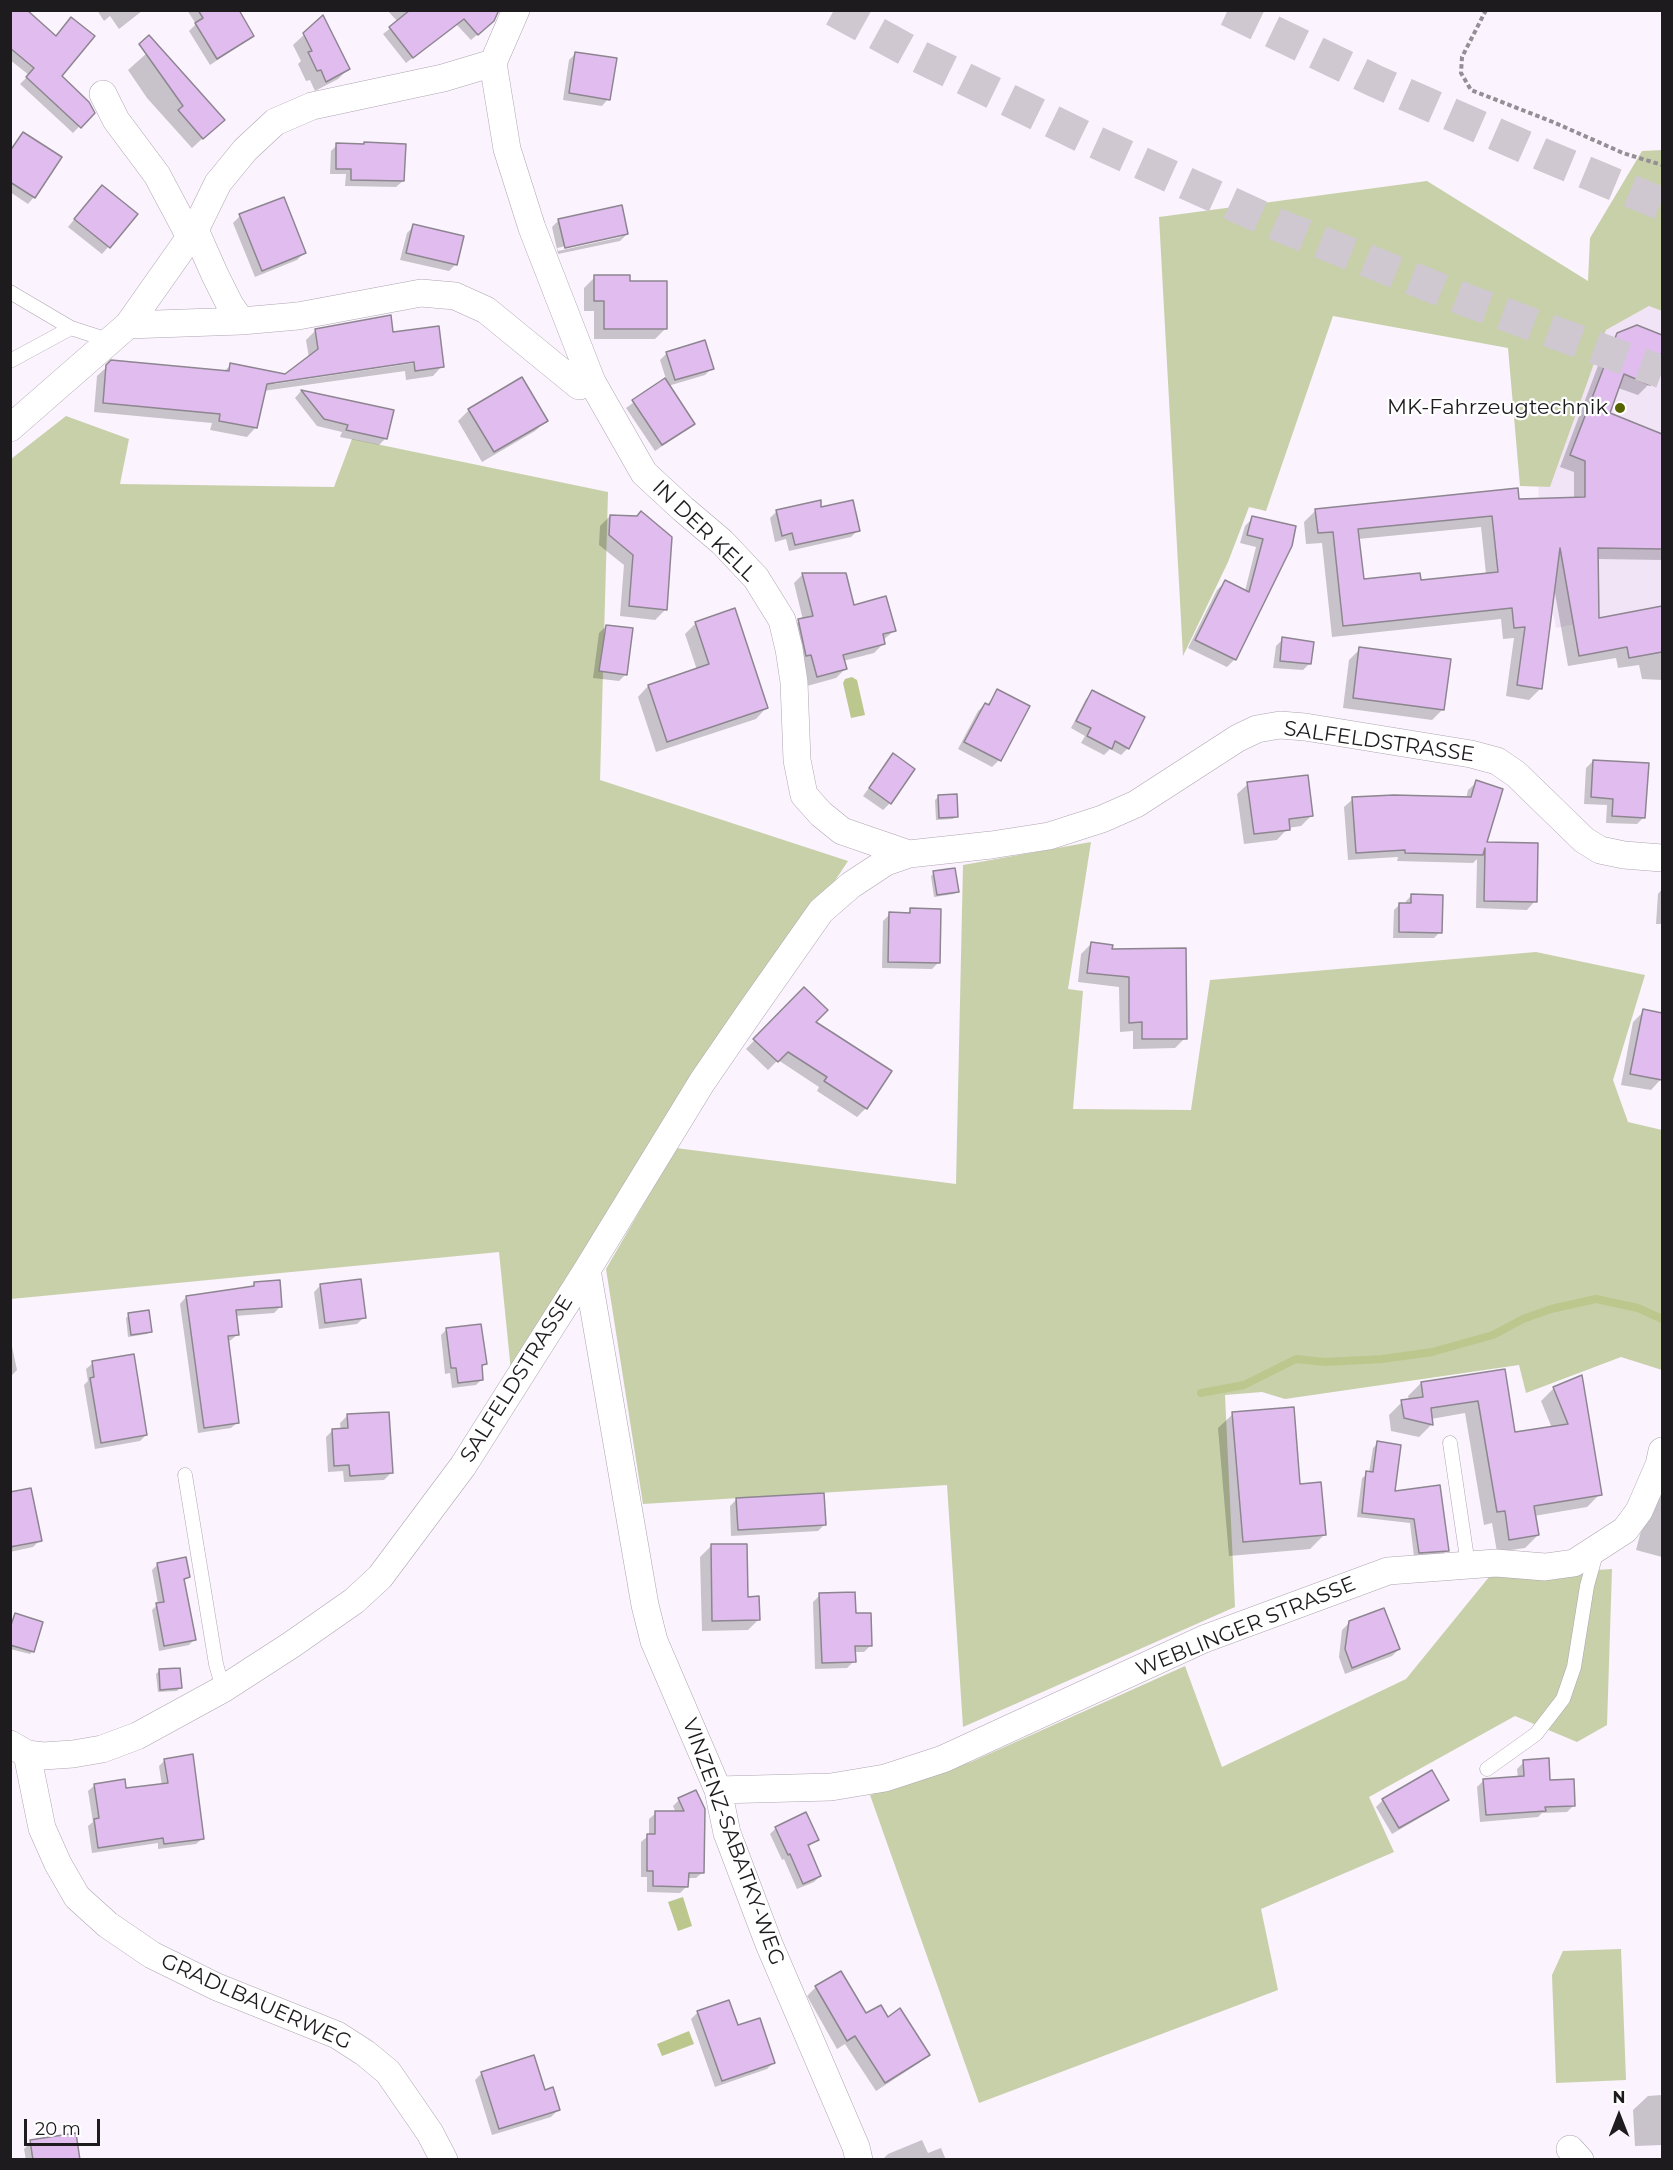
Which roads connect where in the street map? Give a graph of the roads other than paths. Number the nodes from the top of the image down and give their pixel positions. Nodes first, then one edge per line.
1 (516, 10) edge
2 (493, 63) junction
3 (103, 94) dead end
4 (192, 233) junction
5 (10, 292) edge
6 (242, 321) junction
7 (71, 328) junction
8 (119, 333) junction
9 (10, 361) edge
10 (592, 382) junction
11 (10, 428) edge
12 (804, 795) joint
13 (909, 854) junction
14 (1662, 858) edge
15 (587, 1270) junction
16 (1450, 1443) dead end
17 (1662, 1452) edge
18 (185, 1475) dead end
19 (1598, 1548) junction
20 (1468, 1565) junction
21 (223, 1689) junction
22 (19, 1749) edge
23 (1486, 1769) dead end
24 (718, 1790) junction
25 (444, 2160) edge
26 (859, 2160) edge

1 - 2 street
2 - 4 street
2 - 10 street, IN DER KELL
3 - 4 street
4 - 6 street
4 - 8 street
5 - 7 lane
6 - 8 street
6 - 10 street
7 - 8 lane
7 - 9 lane
8 - 11 street
10 - 12 street, IN DER KELL
12 - 13 street, SALFELDSTRASSE
13 - 14 street, SALFELDSTRASSE
13 - 15 street, SALFELDSTRASSE
15 - 21 street, SALFELDSTRASSE
15 - 24 street, VINZENZ-SABATKY-WEG
16 - 20 lane
17 - 19 street, WEBLINGER STRASSE
18 - 21 lane
19 - 20 street, WEBLINGER STRASSE
19 - 23 lane
20 - 24 street, WEBLINGER STRASSE
21 - 22 street, SALFELDSTRASSE
22 - 25 street, GRADLBAUERWEG
24 - 26 street, VINZENZ-SABATKY-WEG

